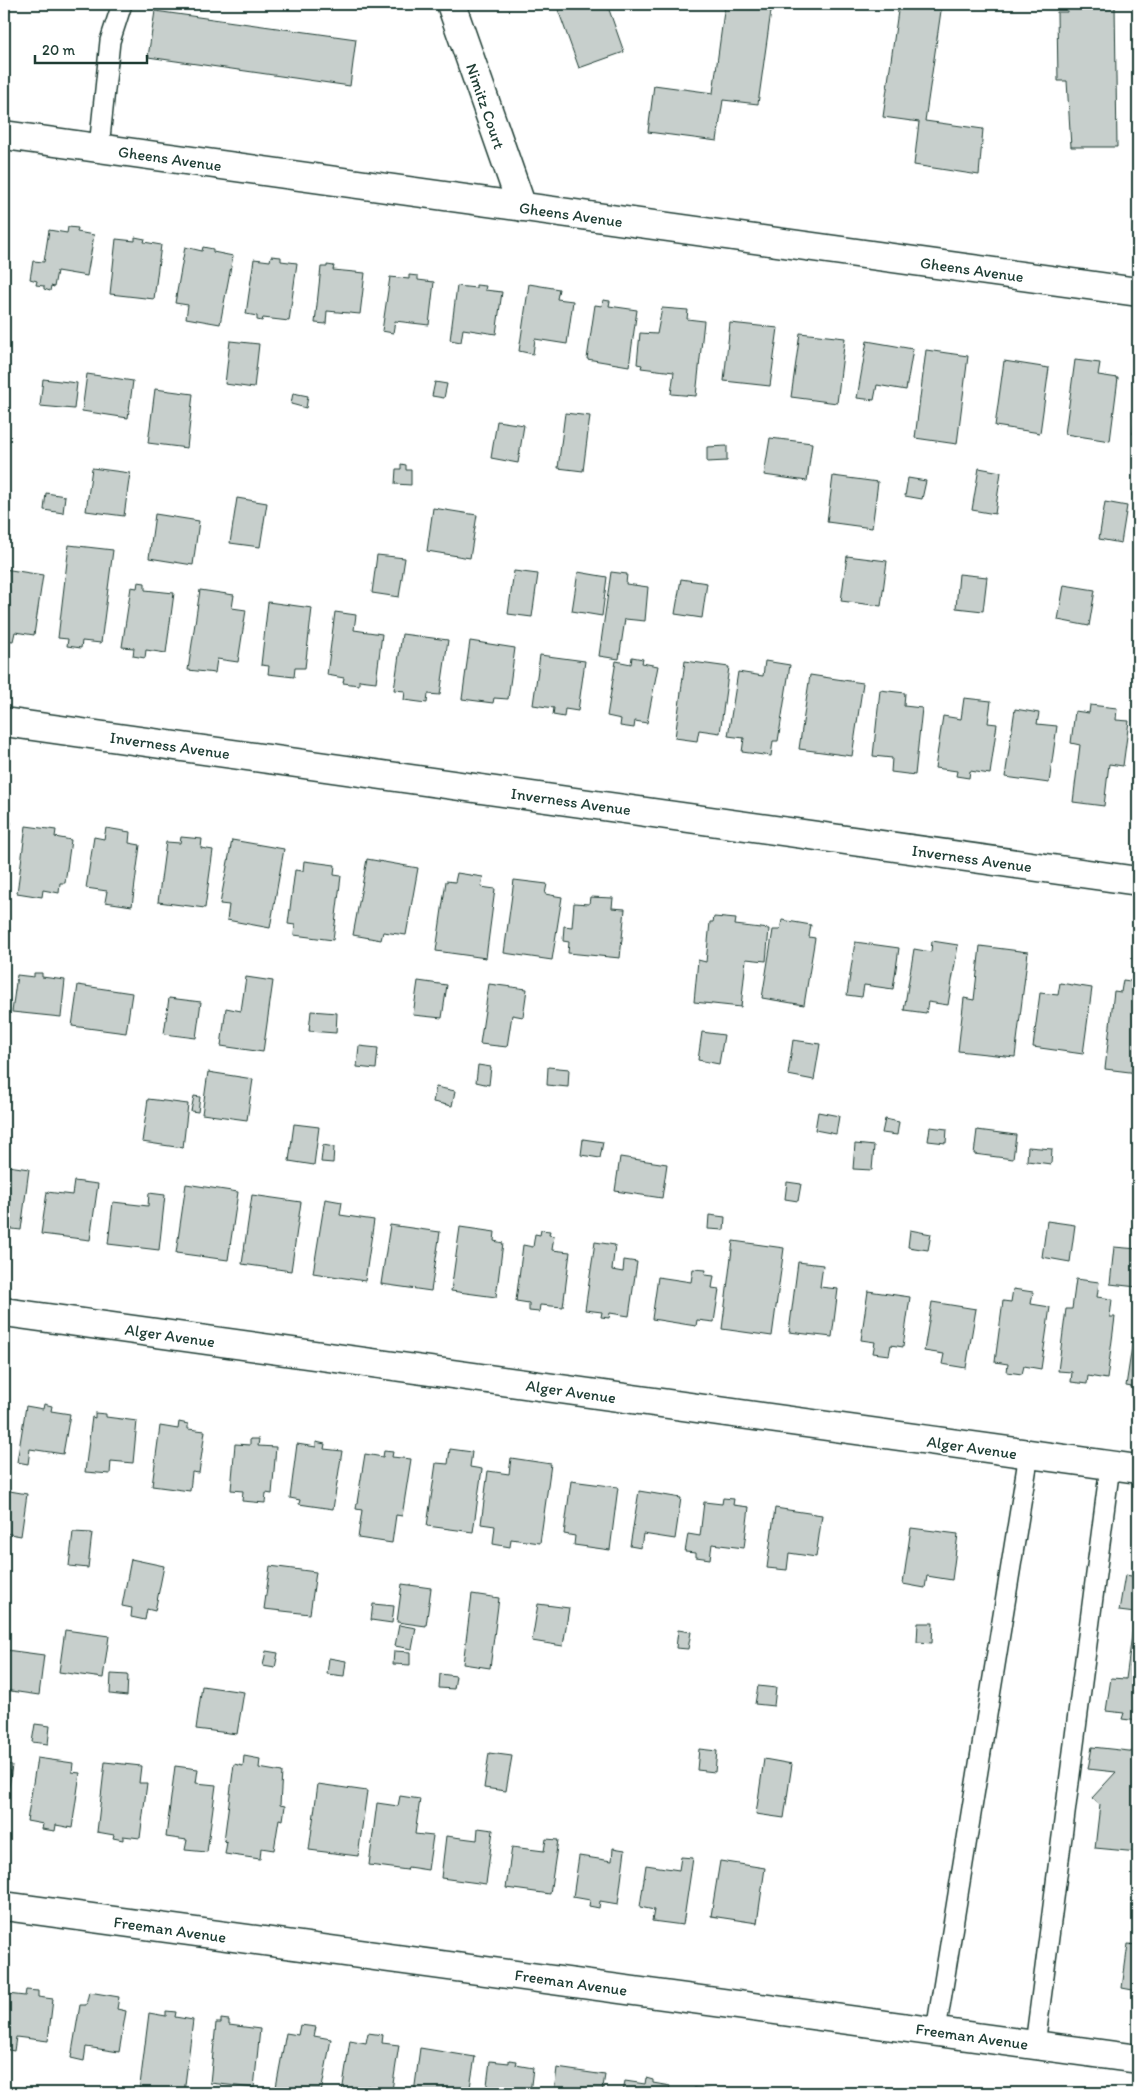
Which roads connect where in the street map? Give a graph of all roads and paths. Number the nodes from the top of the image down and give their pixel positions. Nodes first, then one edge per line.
1 (122, 4) edge
2 (451, 4) edge
3 (4, 135) edge
4 (99, 148) junction
5 (522, 208) junction
6 (1138, 292) edge
7 (4, 722) edge
8 (1138, 881) edge
9 (4, 1312) edge
10 (1029, 1454) junction
11 (1110, 1466) junction
12 (1138, 1470) edge
13 (4, 1906) edge
14 (936, 2032) junction
15 (1034, 2045) junction
16 (1138, 2059) edge

1 - 4 lane
2 - 5 street, Nimitz Court
3 - 4 street, Gheens Avenue
4 - 5 street, Gheens Avenue
5 - 6 street, Gheens Avenue
7 - 8 street, Inverness Avenue
9 - 10 street, Alger Avenue
10 - 11 street, Alger Avenue
10 - 14 lane
11 - 12 street, Alger Avenue
11 - 15 lane
13 - 14 street, Freeman Avenue
14 - 15 street, Freeman Avenue
15 - 16 street, Freeman Avenue

